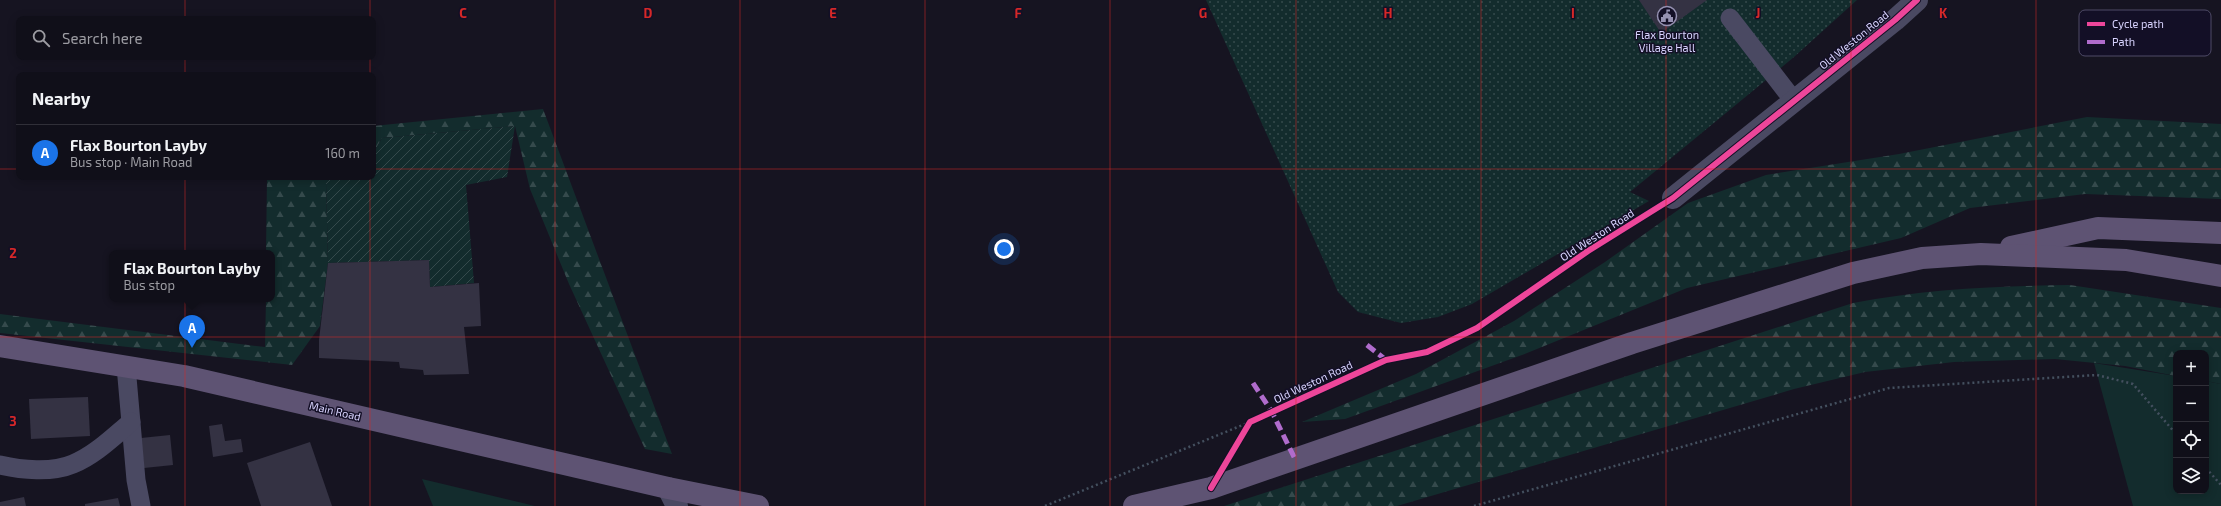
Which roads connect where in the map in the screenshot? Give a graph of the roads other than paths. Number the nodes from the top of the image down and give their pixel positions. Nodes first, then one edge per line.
1 (1917, 0) edge
2 (1730, 18) dead end
3 (1794, 101) junction
4 (1673, 198) dead end
5 (2221, 233) edge
6 (1981, 254) junction
7 (2221, 276) edge
8 (0, 346) edge
9 (126, 366) junction
10 (131, 422) junction
11 (0, 464) edge
12 (673, 497) edge
13 (141, 506) edge
14 (758, 506) edge
15 (1134, 506) edge

1 - 3 street, Old Weston Road
2 - 3 lane
3 - 4 street, Old Weston Road
5 - 6 main road
6 - 7 main road
6 - 15 main road
8 - 9 main road, Main Road
9 - 10 lane
9 - 12 main road, Main Road
10 - 11 lane
10 - 13 lane
12 - 14 main road, Main Road

